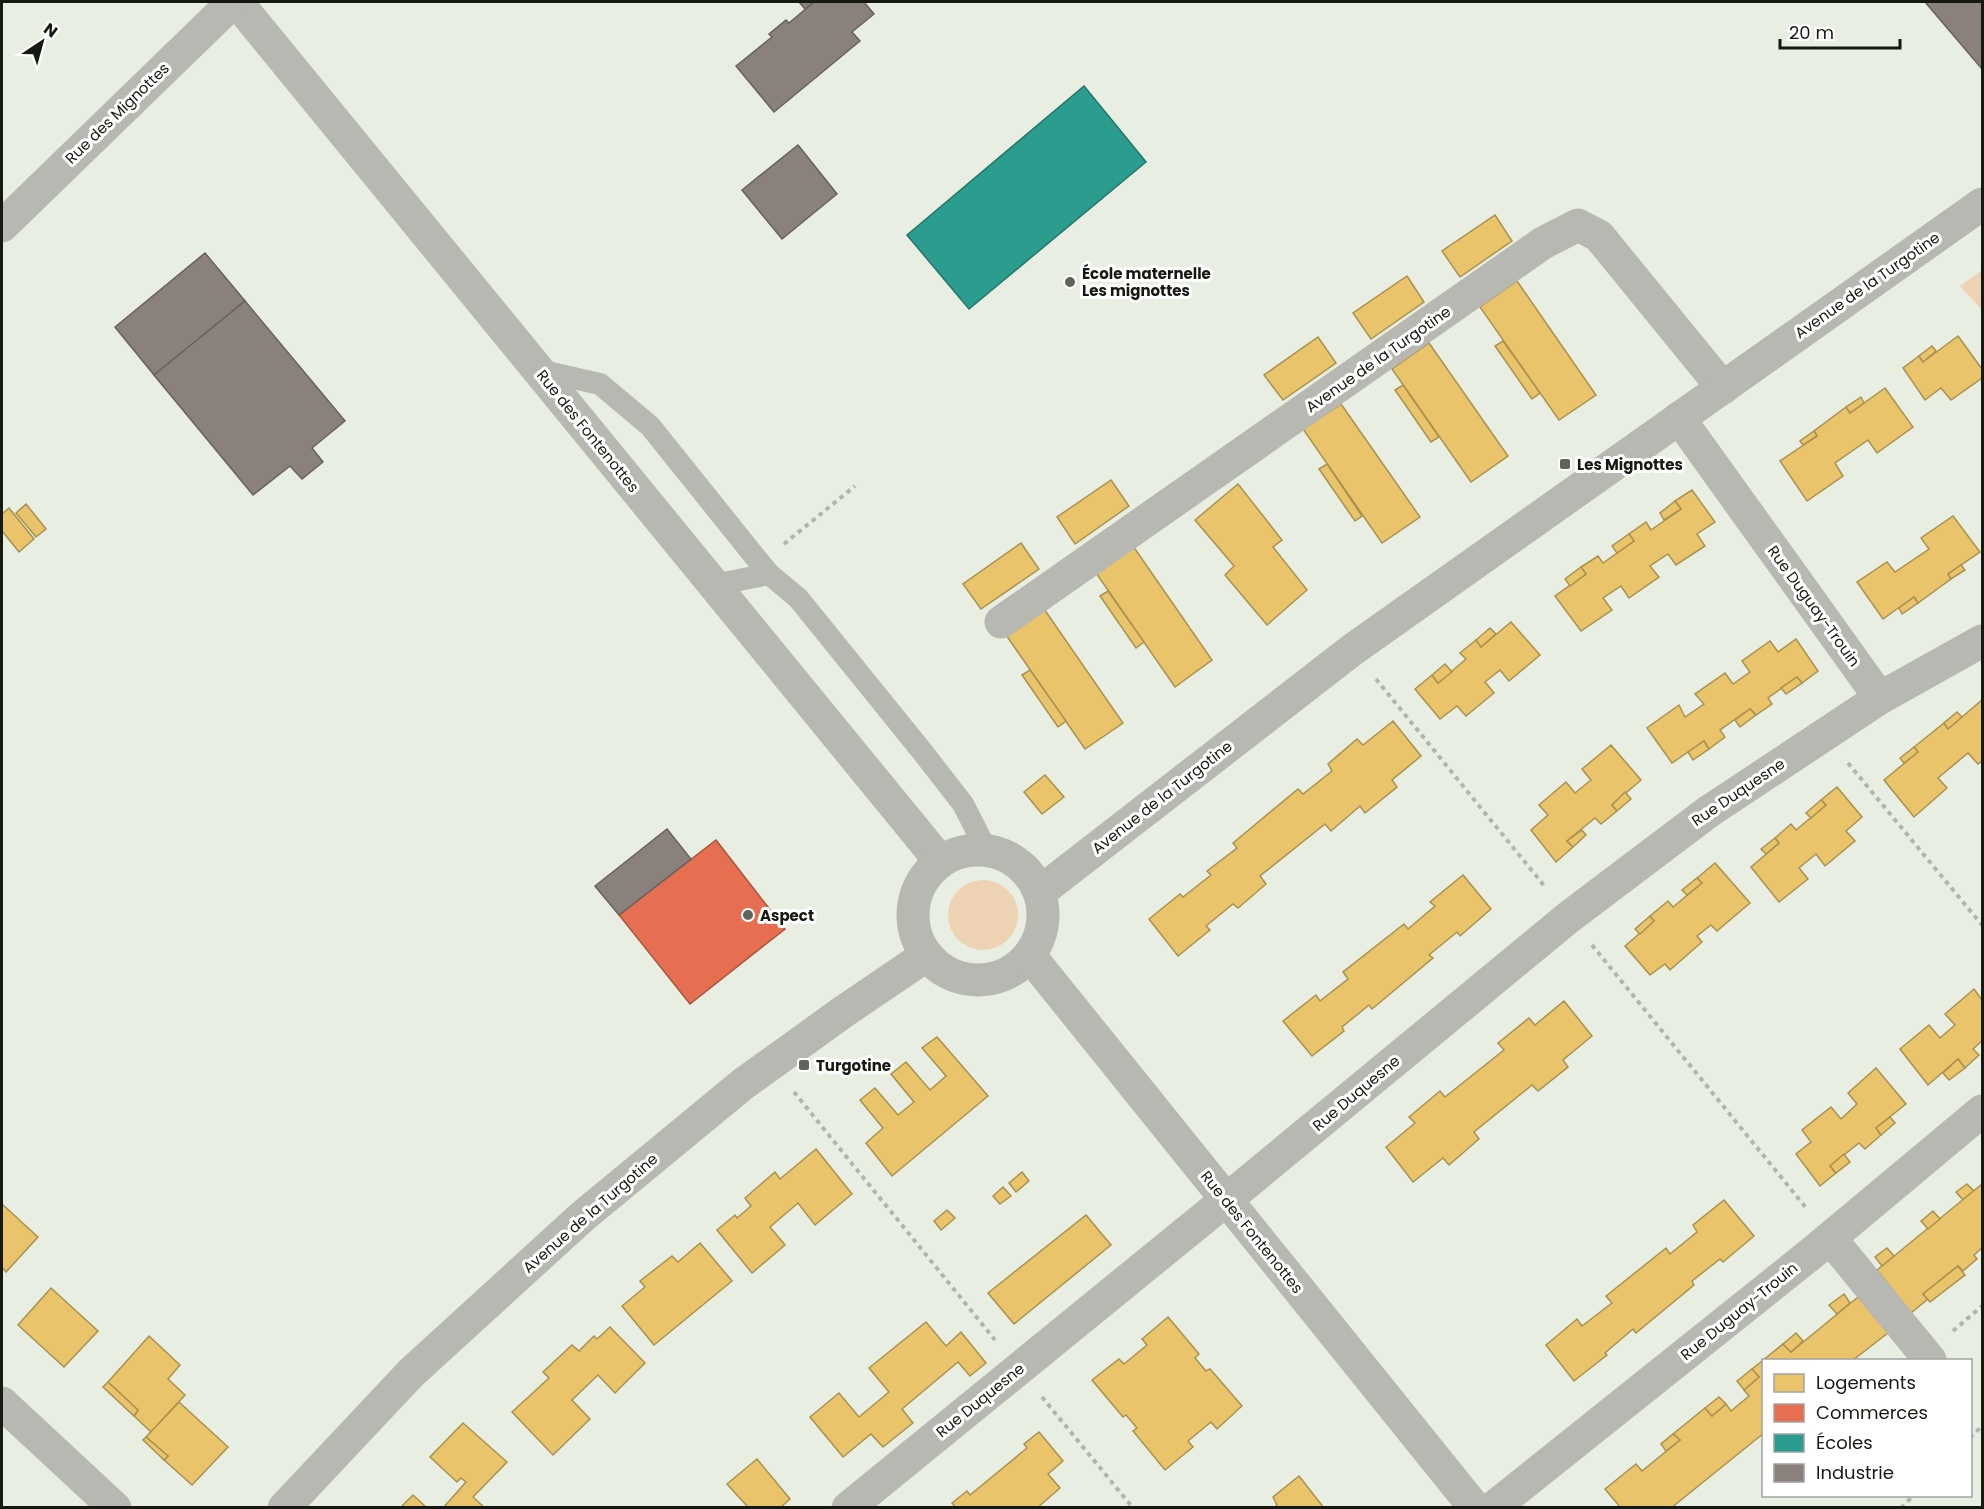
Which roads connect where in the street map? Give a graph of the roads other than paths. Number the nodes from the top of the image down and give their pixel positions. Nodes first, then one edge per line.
1 (235, 2) edge
2 (1983, 204) edge
3 (2, 226) edge
4 (538, 369) junction
5 (1723, 388) junction
6 (1680, 418) junction
7 (765, 568) junction
8 (714, 585) junction
9 (1001, 622) dead end
10 (1983, 641) edge
11 (1880, 698) junction
12 (986, 849) junction
13 (940, 861) junction
14 (1040, 892) junction
15 (927, 955) junction
16 (1030, 956) junction
17 (1983, 1111) edge
18 (1226, 1200) junction
19 (1830, 1238) junction
20 (1929, 1359) edge
21 (2, 1403) edge
22 (115, 1508) edge
23 (284, 1508) edge
24 (848, 1508) edge
25 (1475, 1508) edge
26 (1493, 1508) edge

1 - 3 street, Rue des Mignottes
1 - 4 street, Rue des Fontenottes
2 - 5 street, Avenue de la Turgotine
4 - 7 lane
4 - 8 street, Rue des Fontenottes
5 - 6 street, Avenue de la Turgotine
5 - 9 street, Avenue de la Turgotine
6 - 11 street, Rue Duguay-Trouin
6 - 14 street, Avenue de la Turgotine
7 - 8 lane
7 - 12 lane
8 - 13 street, Rue des Fontenottes
10 - 11 street
11 - 18 street, Rue Duquesne
12 - 13 street
12 - 14 street
13 - 15 street
14 - 16 street
15 - 16 street
15 - 23 street, Avenue de la Turgotine
16 - 18 street, Rue des Fontenottes
17 - 19 street, Rue Duguay-Trouin
18 - 24 street, Rue Duquesne
18 - 25 street, Rue des Fontenottes
19 - 20 street
19 - 26 street, Rue Duguay-Trouin
21 - 22 street

